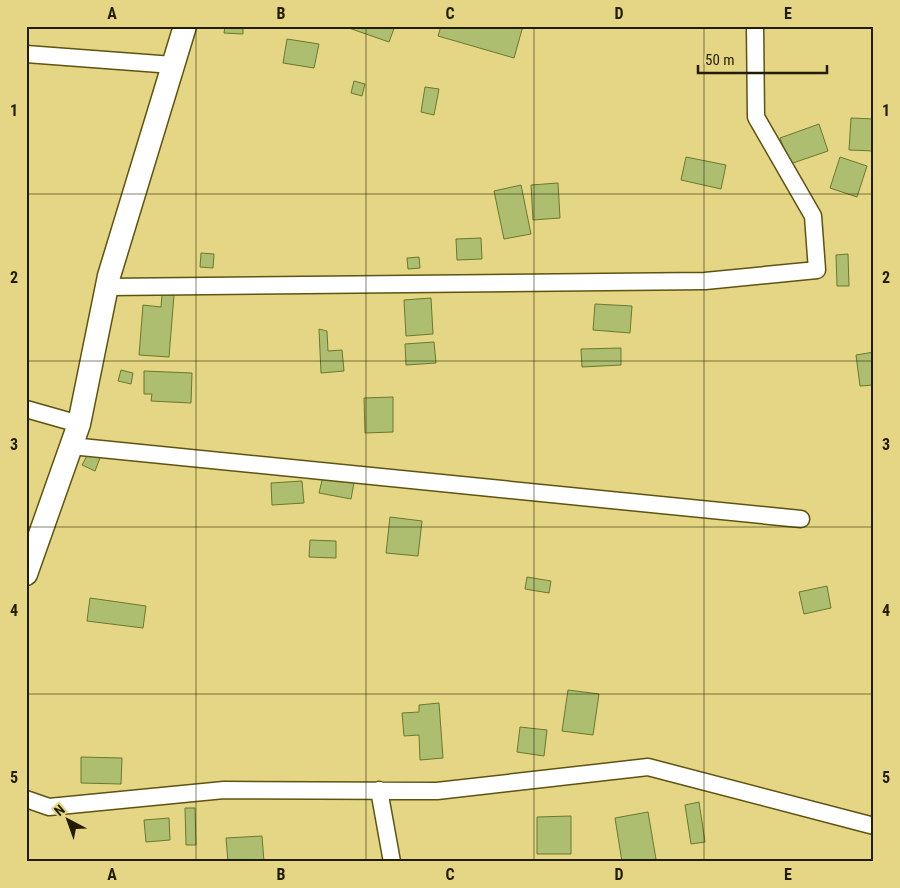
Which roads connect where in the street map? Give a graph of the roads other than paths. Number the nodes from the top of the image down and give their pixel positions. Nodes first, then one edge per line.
1 (186, 26) edge
2 (755, 26) edge
3 (26, 54) edge
4 (173, 65) junction
5 (106, 287) junction
6 (26, 409) edge
7 (79, 424) junction
8 (71, 446) junction
9 (801, 519) dead end
10 (26, 574) edge
11 (379, 790) junction
12 (26, 799) edge
13 (874, 826) edge
14 (392, 862) edge

1 - 4 street
2 - 5 street
3 - 4 street
4 - 5 street
5 - 7 street
6 - 7 street
7 - 8 street
8 - 9 street
8 - 10 street
11 - 12 street
11 - 13 street
11 - 14 street

